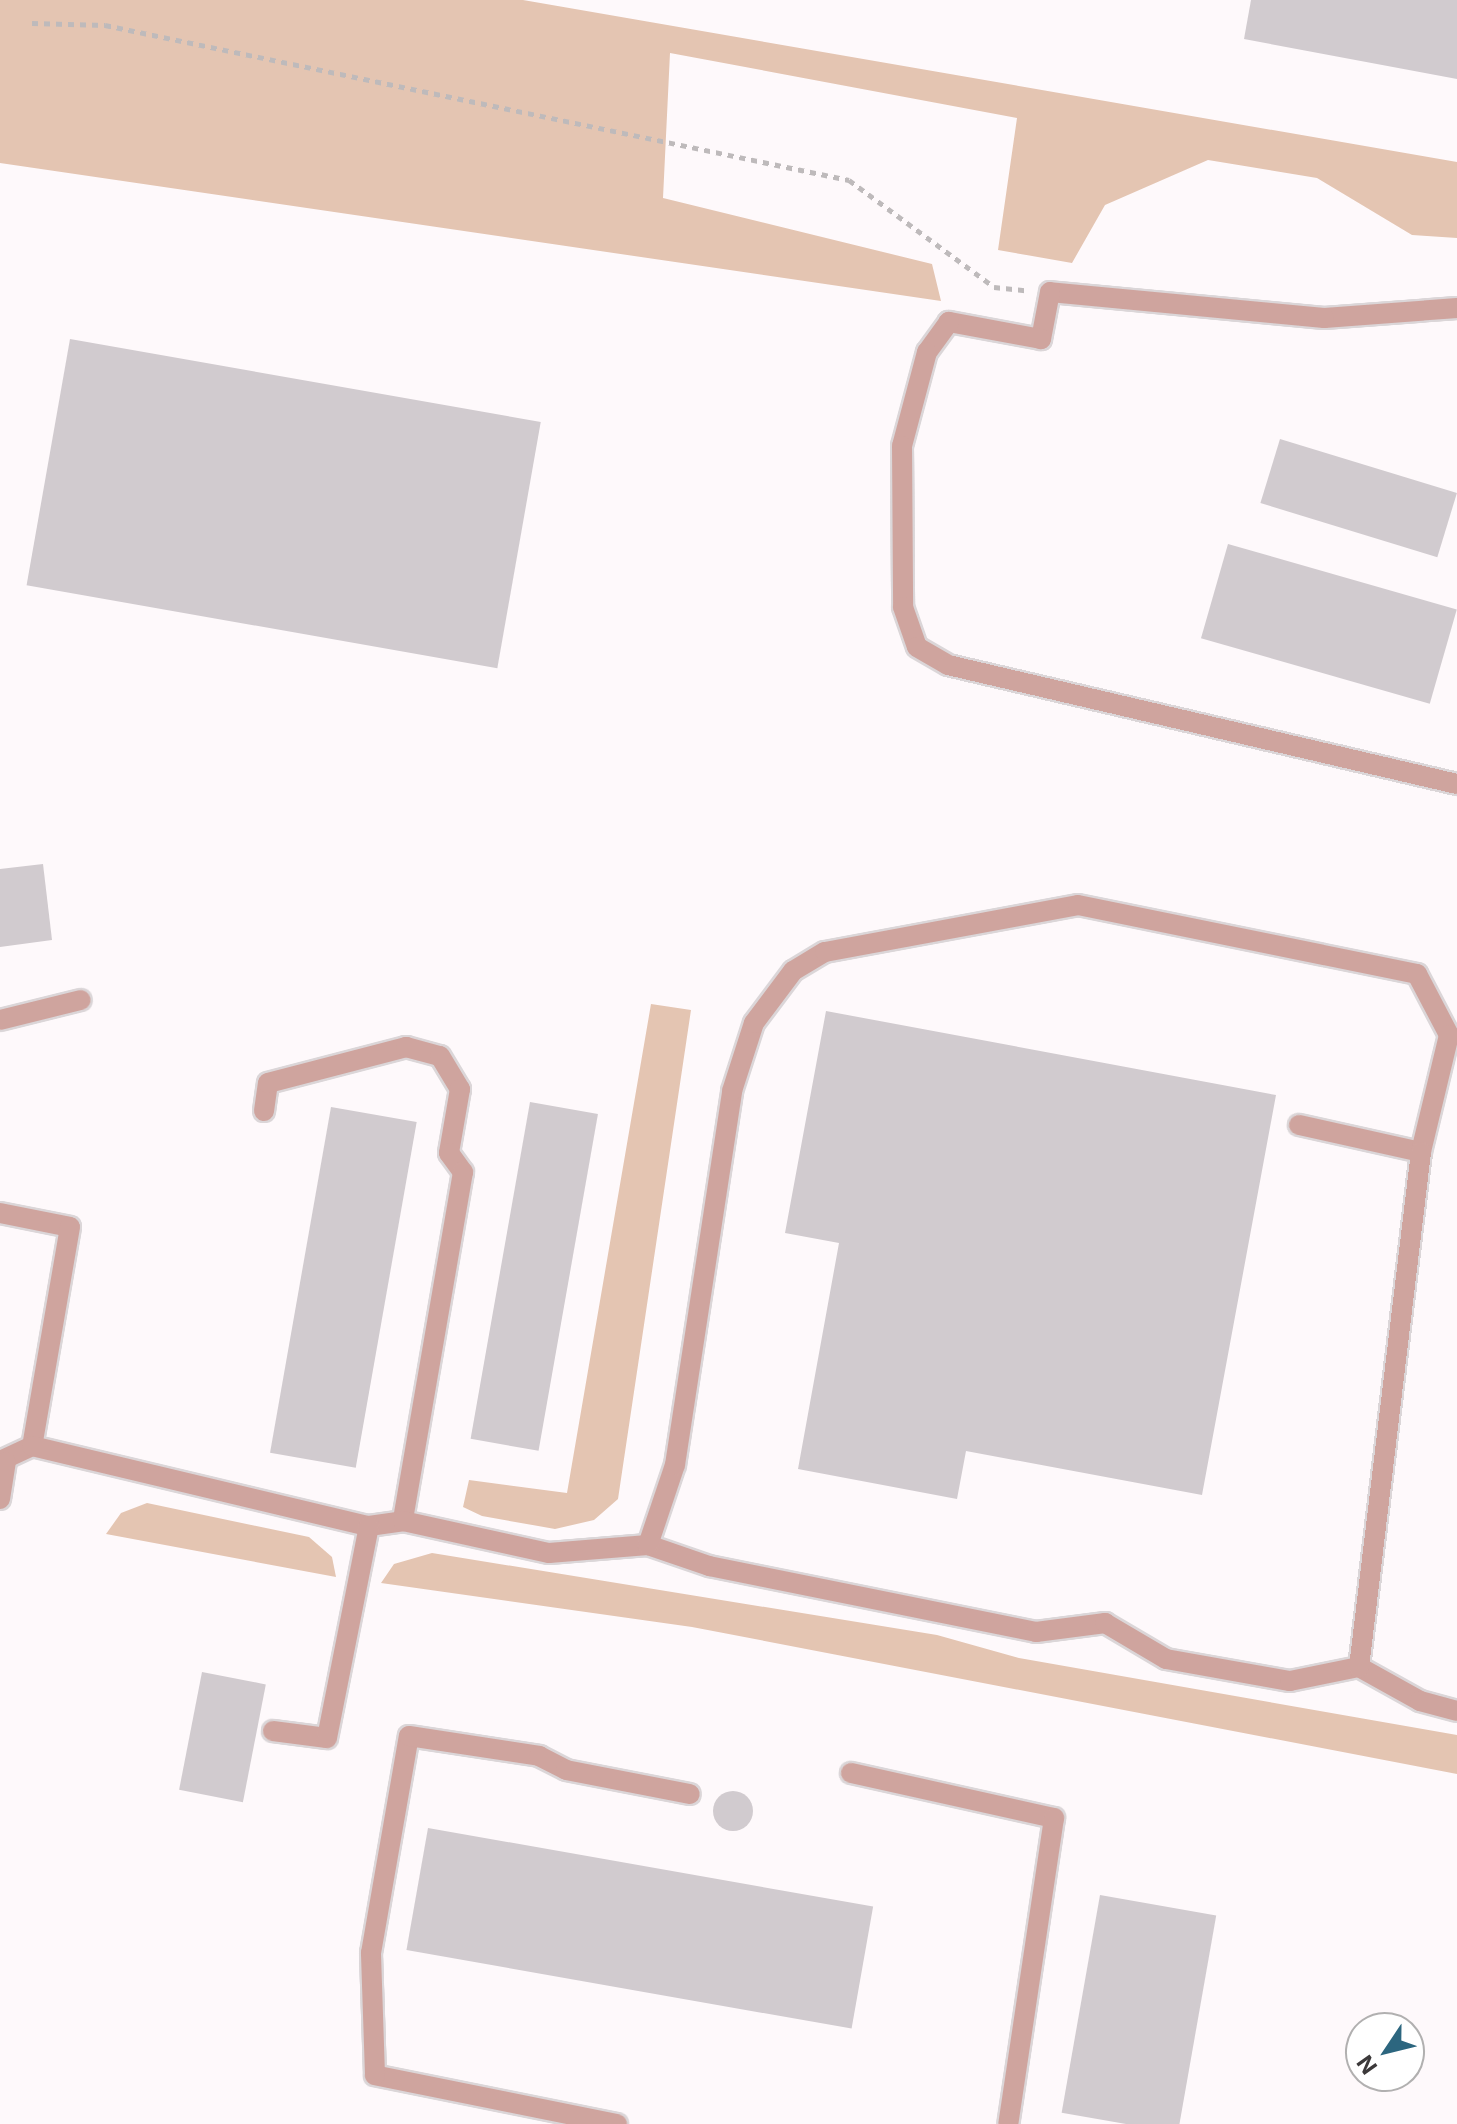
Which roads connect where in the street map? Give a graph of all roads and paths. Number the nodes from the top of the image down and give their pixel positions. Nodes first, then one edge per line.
1 (32, 23) dead end
2 (1050, 292) junction
3 (1457, 308) edge
4 (1457, 784) edge
5 (81, 1000) dead end
6 (0, 1020) edge
7 (264, 1111) dead end
8 (1299, 1125) dead end
9 (1421, 1152) junction
10 (0, 1213) edge
11 (32, 1446) junction
12 (3, 1461) edge
13 (0, 1499) edge
14 (403, 1521) junction
15 (369, 1526) junction
16 (648, 1545) junction
17 (1359, 1667) junction
18 (1457, 1711) edge
19 (273, 1731) dead end
20 (851, 1773) dead end
21 (690, 1794) dead end
22 (617, 2124) edge
23 (1008, 2124) edge

1 - 2 path
2 - 3 lane
2 - 4 lane
5 - 6 lane
7 - 14 lane
8 - 9 lane
9 - 16 lane
9 - 17 lane
10 - 11 lane
11 - 12 lane
11 - 15 lane
12 - 13 lane
14 - 15 lane
14 - 16 lane
15 - 19 lane
16 - 17 lane
17 - 18 lane
20 - 23 lane
21 - 22 lane

